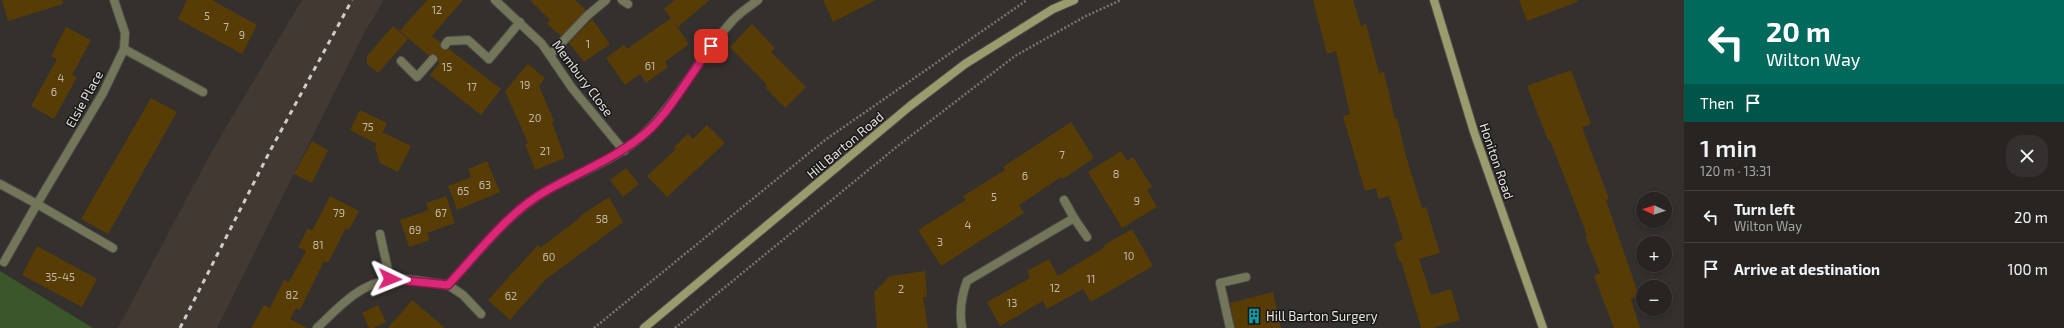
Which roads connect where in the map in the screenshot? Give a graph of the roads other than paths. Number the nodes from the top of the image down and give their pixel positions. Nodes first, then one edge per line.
1 (114, 0) edge
2 (495, 0) edge
3 (606, 0) edge
4 (758, 0) edge
5 (1074, 0) edge
6 (1434, 0) edge
7 (520, 22) junction
8 (444, 45) dead end
9 (124, 49) junction
10 (550, 55) junction
11 (433, 59) dead end
12 (401, 62) dead end
13 (203, 92) dead end
14 (624, 151) junction
15 (0, 184) edge
16 (1064, 200) dead end
17 (37, 204) junction
18 (1074, 218) junction
19 (380, 234) dead end
20 (1087, 237) dead end
21 (113, 248) dead end
22 (4, 262) dead end
23 (1246, 277) dead end
24 (390, 279) junction
25 (448, 285) junction
26 (481, 314) dead end
27 (317, 328) edge
28 (644, 328) edge
29 (962, 328) edge
30 (1230, 328) edge
31 (1543, 328) edge

1 - 9 street, Elsie Place
2 - 7 street, Membury Close
3 - 10 street
4 - 14 street
5 - 28 main road, Hill Barton Road
6 - 31 main road, Honiton Road
7 - 8 street
7 - 10 street, Membury Close
9 - 13 street
9 - 17 street, Elsie Place
10 - 14 street, Membury Close
11 - 12 street
14 - 25 street
15 - 17 street
16 - 18 street
17 - 21 street
17 - 22 street, Elsie Place
18 - 20 street
18 - 29 street
19 - 24 street
23 - 30 street
24 - 25 street
24 - 27 street
25 - 26 street

